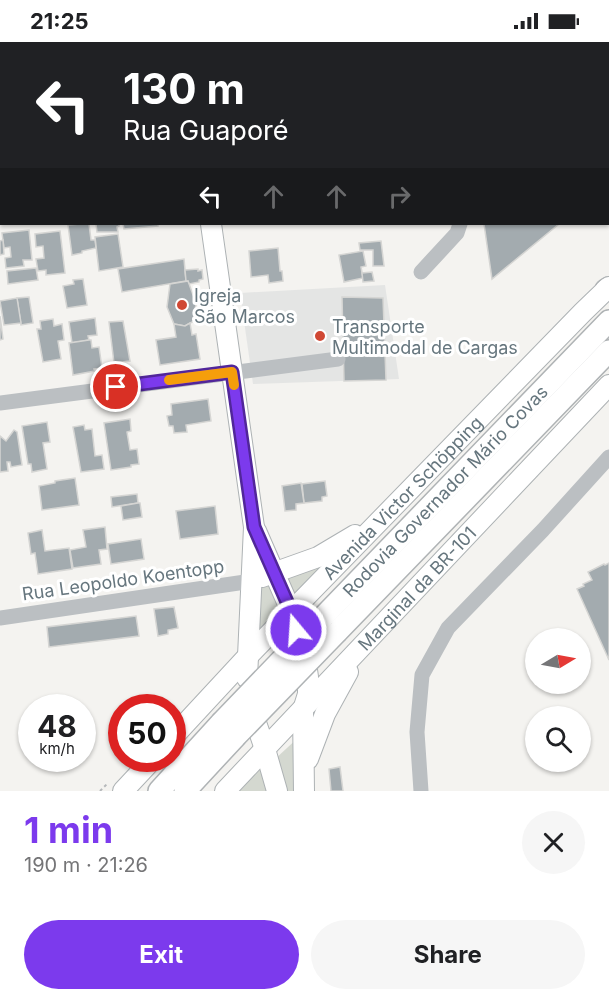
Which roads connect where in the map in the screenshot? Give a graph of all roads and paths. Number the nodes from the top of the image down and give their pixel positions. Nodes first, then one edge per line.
1 (211, 225) edge
2 (460, 225) edge
3 (421, 272) dead end
4 (608, 288) edge
5 (609, 321) edge
6 (609, 351) edge
7 (338, 359) dead end
8 (232, 372) junction
9 (609, 385) edge
10 (0, 403) edge
11 (609, 457) edge
12 (395, 504) junction
13 (254, 527) junction
14 (306, 562) junction
15 (275, 573) junction
16 (252, 581) junction
17 (251, 603) junction
18 (291, 611) junction
19 (0, 618) edge
20 (330, 624) junction
21 (266, 637) junction
22 (362, 647) junction
23 (301, 648) junction
24 (248, 656) junction
25 (247, 678) junction
26 (206, 701) junction
27 (251, 709) junction
28 (303, 710) junction
29 (186, 723) edge
30 (228, 730) junction
31 (265, 749) junction
32 (141, 772) edge
33 (304, 782) edge
34 (123, 791) edge
35 (159, 791) edge
36 (185, 791) edge
37 (225, 791) edge
38 (277, 791) edge
39 (421, 791) edge

1 - 8 main road
2 - 3 street
4 - 12 main road, Avenida Victor Schöpping
5 - 20 highway, Rodovia Governador Mário Covas
6 - 20 highway, Rodovia Governador Mário Covas
7 - 8 street
8 - 10 street
8 - 13 main road
9 - 22 main road, Marginal da BR-101
11 - 39 street
12 - 14 main road
12 - 18 main road, Avenida Victor Schöpping
13 - 14 main road
13 - 15 main road
13 - 16 main road
14 - 15 main road
15 - 16 main road
15 - 18 main road
16 - 17 main road
16 - 19 street, Rua Leopoldo Koentopp
17 - 24 main road
17 - 26 main road
18 - 21 main road, Avenida Victor Schöpping
18 - 23 main road
20 - 30 highway, Rodovia Governador Mário Covas, bridge
21 - 23 main road
21 - 24 main road, Avenida Victor Schöpping
21 - 25 main road
22 - 28 main road, Marginal da BR-101
22 - 33 main road
23 - 28 main road
24 - 25 main road
24 - 26 main road, Avenida Victor Schöpping
25 - 27 main road
26 - 29 main road, Avenida Victor Schöpping
27 - 28 main road
27 - 31 main road
28 - 31 main road, Marginal da BR-101
28 - 33 main road
30 - 35 highway, Rodovia Governador Mário Covas
30 - 36 highway, Rodovia Governador Mário Covas
31 - 37 main road, Marginal da BR-101
31 - 38 main road
32 - 34 main road

